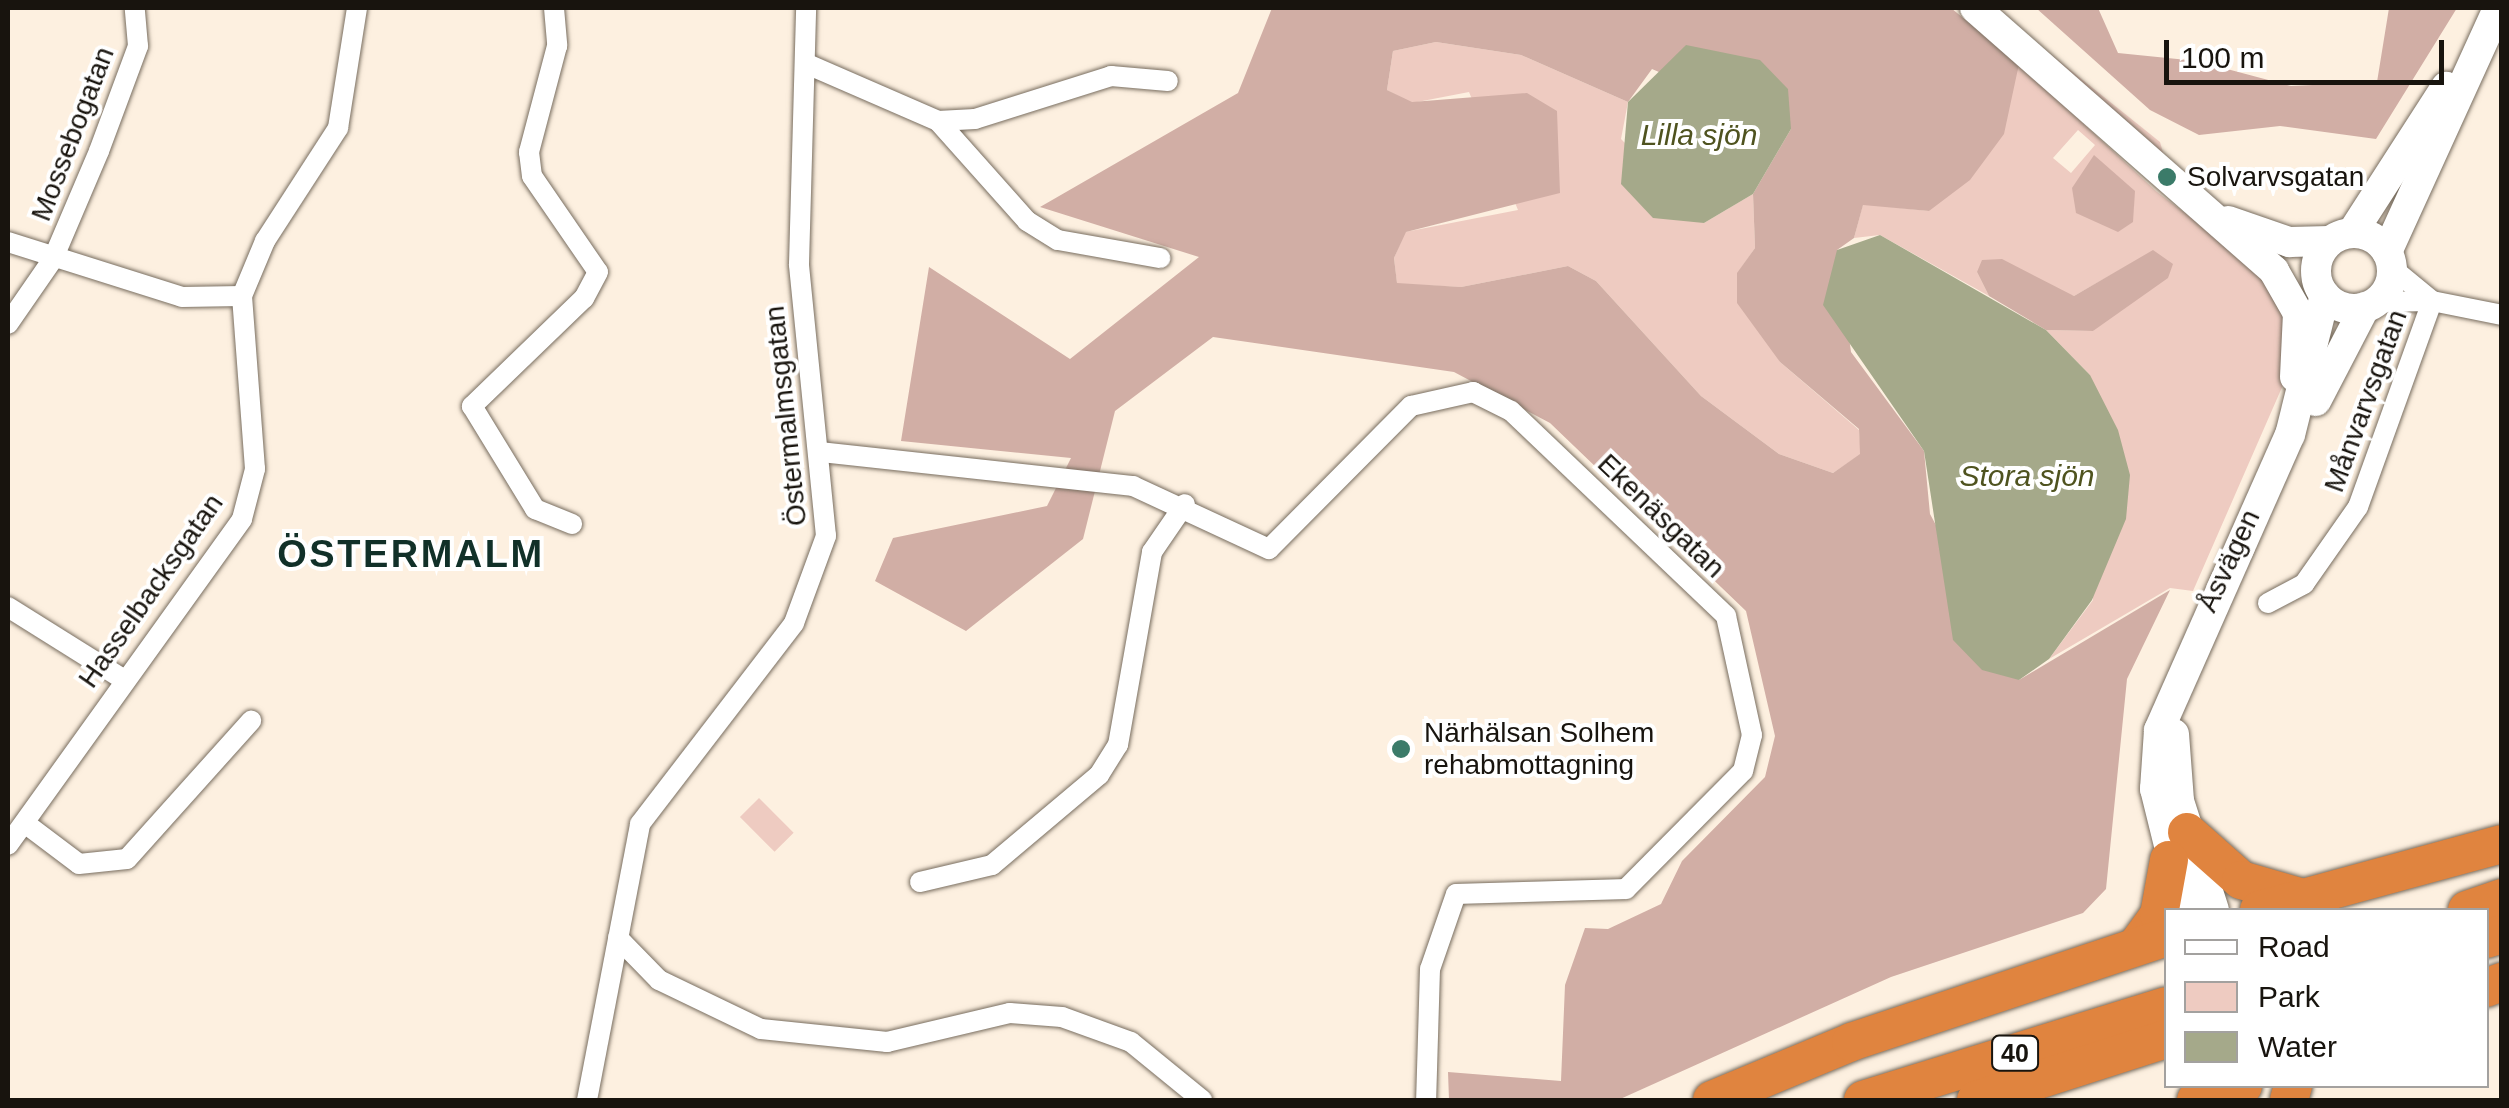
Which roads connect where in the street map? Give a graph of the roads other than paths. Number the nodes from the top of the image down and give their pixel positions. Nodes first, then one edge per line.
1 (357, 8) edge
2 (554, 8) edge
3 (806, 8) edge
4 (1975, 8) edge
5 (135, 9) edge
6 (2496, 11) edge
7 (806, 64) junction
8 (1168, 81) dead end
9 (938, 121) junction
10 (2193, 198) junction
11 (2228, 222) junction
12 (2341, 237) junction
13 (8, 242) edge
14 (1160, 258) dead end
15 (53, 260) junction
16 (2389, 260) junction
17 (2321, 288) junction
18 (242, 296) junction
19 (2432, 300) junction
20 (2370, 305) junction
21 (2502, 315) edge
22 (8, 324) edge
23 (2286, 444) junction
24 (820, 452) junction
25 (1185, 504) junction
26 (572, 524) dead end
27 (2268, 603) dead end
28 (8, 608) edge
29 (123, 679) junction
30 (251, 721) dead end
31 (26, 824) junction
32 (2502, 844) edge
33 (8, 845) edge
34 (2178, 846) junction
35 (920, 882) dead end
36 (2302, 898) junction
37 (2502, 898) edge
38 (2184, 908) edge
39 (2213, 908) edge
40 (2266, 908) edge
41 (2473, 908) edge
42 (618, 938) junction
43 (2152, 940) edge
44 (2164, 1007) edge
45 (2164, 1040) edge
46 (2235, 1088) edge
47 (586, 1100) edge
48 (1202, 1100) edge
49 (1426, 1100) edge
50 (1712, 1100) edge
51 (1864, 1100) edge
52 (1976, 1100) edge
53 (2196, 1100) edge

1 - 18 street, Hasselbacksgatan
2 - 26 street
3 - 7 street, Östermalmsgatan
4 - 10 street
5 - 15 street, Mossebogatan
6 - 12 street
6 - 16 street
7 - 9 street
7 - 24 street, Östermalmsgatan
8 - 9 street
9 - 14 street
10 - 11 street
10 - 23 street
11 - 12 street
11 - 17 street
12 - 16 street
12 - 17 street, Åsvägen
13 - 15 street
15 - 18 street
15 - 22 street, Mossebogatan
16 - 19 street
16 - 20 street, Åsvägen
17 - 20 street
17 - 23 street, Åsvägen
18 - 29 street, Hasselbacksgatan
19 - 20 street
19 - 21 street
19 - 27 street, Månvarvsgatan
20 - 23 street, Åsvägen
23 - 34 street, Åsvägen
24 - 25 street, Ekenäsgatan
24 - 42 street, Östermalmsgatan
25 - 35 street
25 - 49 street, Ekenäsgatan
28 - 29 street
29 - 31 street, Hasselbacksgatan
30 - 31 street
31 - 33 street, Hasselbacksgatan
32 - 36 highway
34 - 36 highway
34 - 38 street, Åsvägen
34 - 39 street, Åsvägen
34 - 43 highway
36 - 40 highway
37 - 41 highway
42 - 47 street, Östermalmsgatan
42 - 48 street
43 - 50 highway
44 - 51 highway, 40
45 - 52 highway, 40
46 - 53 highway

